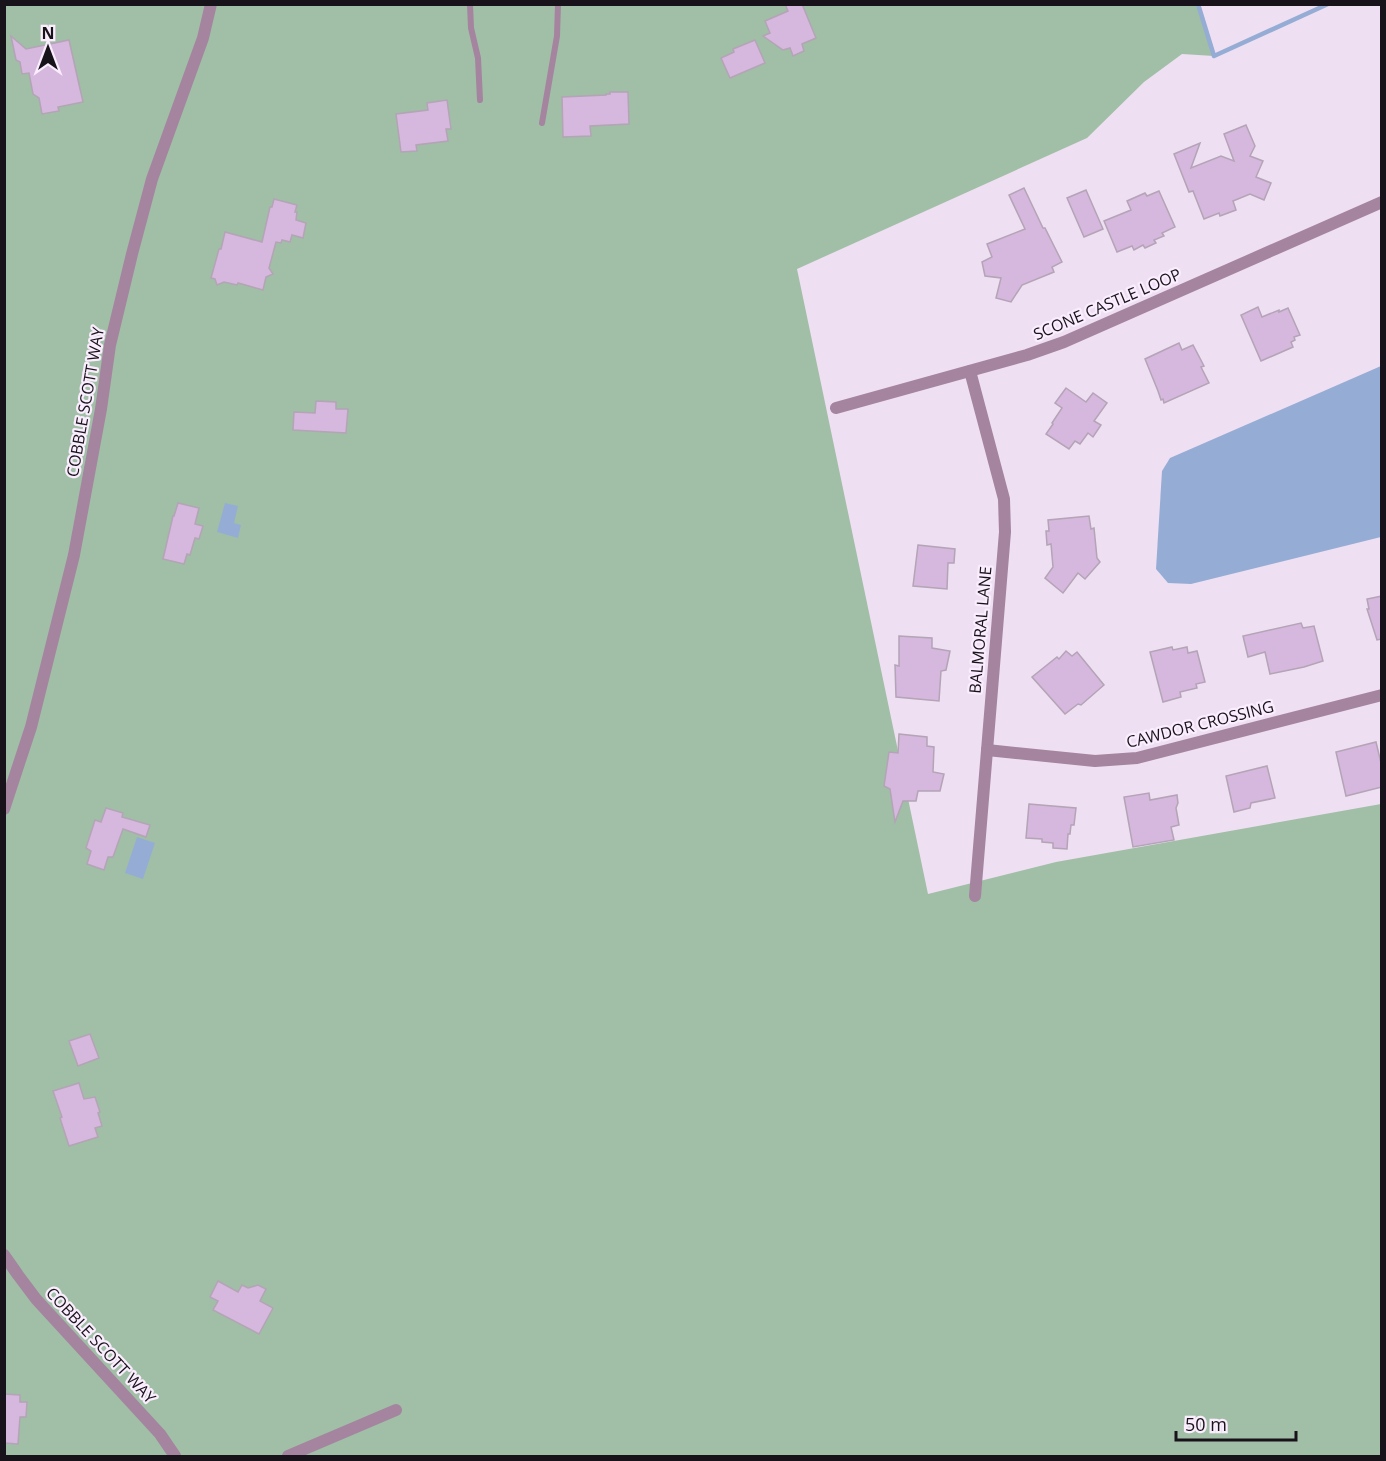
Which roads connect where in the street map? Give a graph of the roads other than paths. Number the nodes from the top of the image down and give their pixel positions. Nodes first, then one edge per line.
1 (211, 4) edge
2 (470, 4) edge
3 (558, 4) edge
4 (480, 100) dead end
5 (542, 123) dead end
6 (1382, 202) edge
7 (970, 371) junction
8 (836, 408) dead end
9 (1382, 695) edge
10 (987, 750) junction
11 (4, 809) edge
12 (975, 896) dead end
13 (4, 1255) edge
14 (396, 1410) dead end
15 (175, 1456) edge
16 (288, 1456) edge

1 - 11 street, COBBLE SCOTT WAY
2 - 4 lane
3 - 5 lane
6 - 7 street, SCONE CASTLE LOOP
7 - 8 street, SCONE CASTLE LOOP
7 - 10 street, BALMORAL LANE
9 - 10 street, CAWDOR CROSSING
10 - 12 street, BALMORAL LANE
13 - 15 street, COBBLE SCOTT WAY
14 - 16 street

